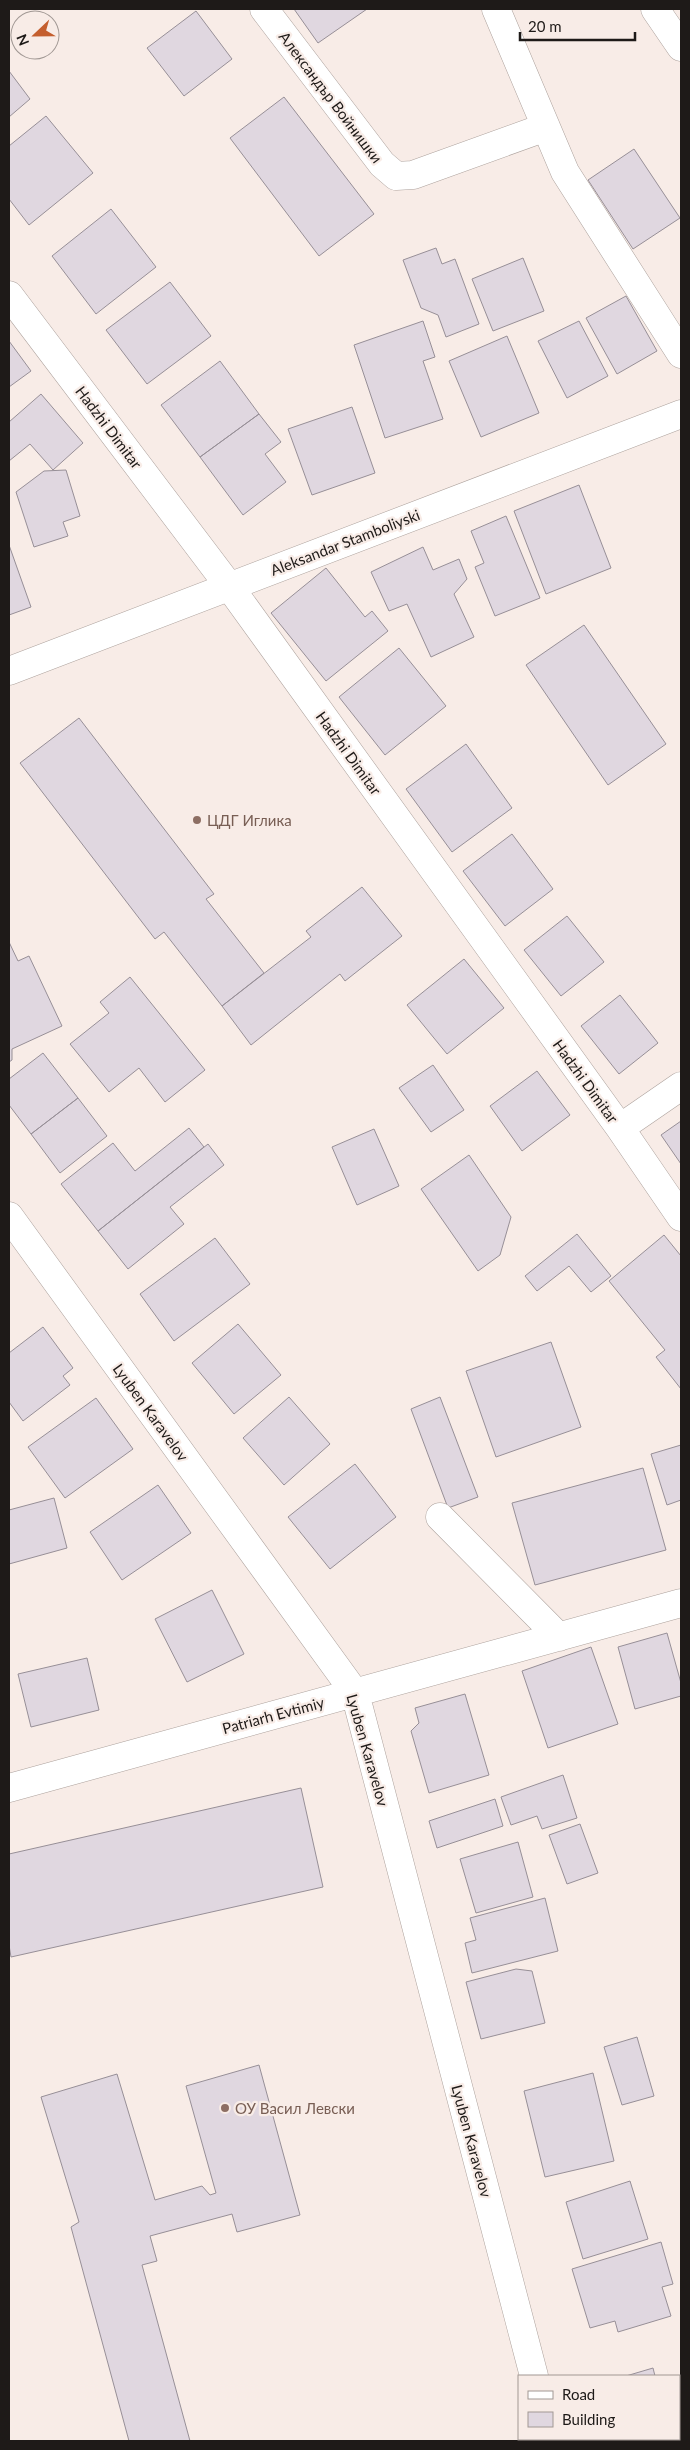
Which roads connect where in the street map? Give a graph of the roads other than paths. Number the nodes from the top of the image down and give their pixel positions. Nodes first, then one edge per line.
1 (264, 9) edge
2 (496, 9) edge
3 (655, 9) edge
4 (681, 47) edge
5 (546, 127) junction
6 (9, 295) edge
7 (681, 354) edge
8 (681, 414) edge
9 (229, 586) junction
10 (9, 671) edge
11 (681, 1086) edge
12 (620, 1128) junction
13 (9, 1216) edge
14 (681, 1218) edge
15 (440, 1517) dead end
16 (681, 1603) edge
17 (558, 1637) junction
18 (354, 1693) junction
19 (9, 1788) edge
20 (534, 2375) edge

1 - 5 street, Александър Войнишки
2 - 5 street
3 - 4 street
5 - 7 street
6 - 9 street, Hadzhi Dimitar
8 - 9 street, Aleksandar Stamboliyski
9 - 10 street, Aleksandar Stamboliyski
9 - 12 street, Hadzhi Dimitar
11 - 12 street
12 - 14 street, Hadzhi Dimitar
13 - 18 street, Lyuben Karavelov
15 - 17 street
16 - 17 street, Patriarh Evtimiy
17 - 18 street, Patriarh Evtimiy
18 - 19 street, Patriarh Evtimiy
18 - 20 street, Lyuben Karavelov

